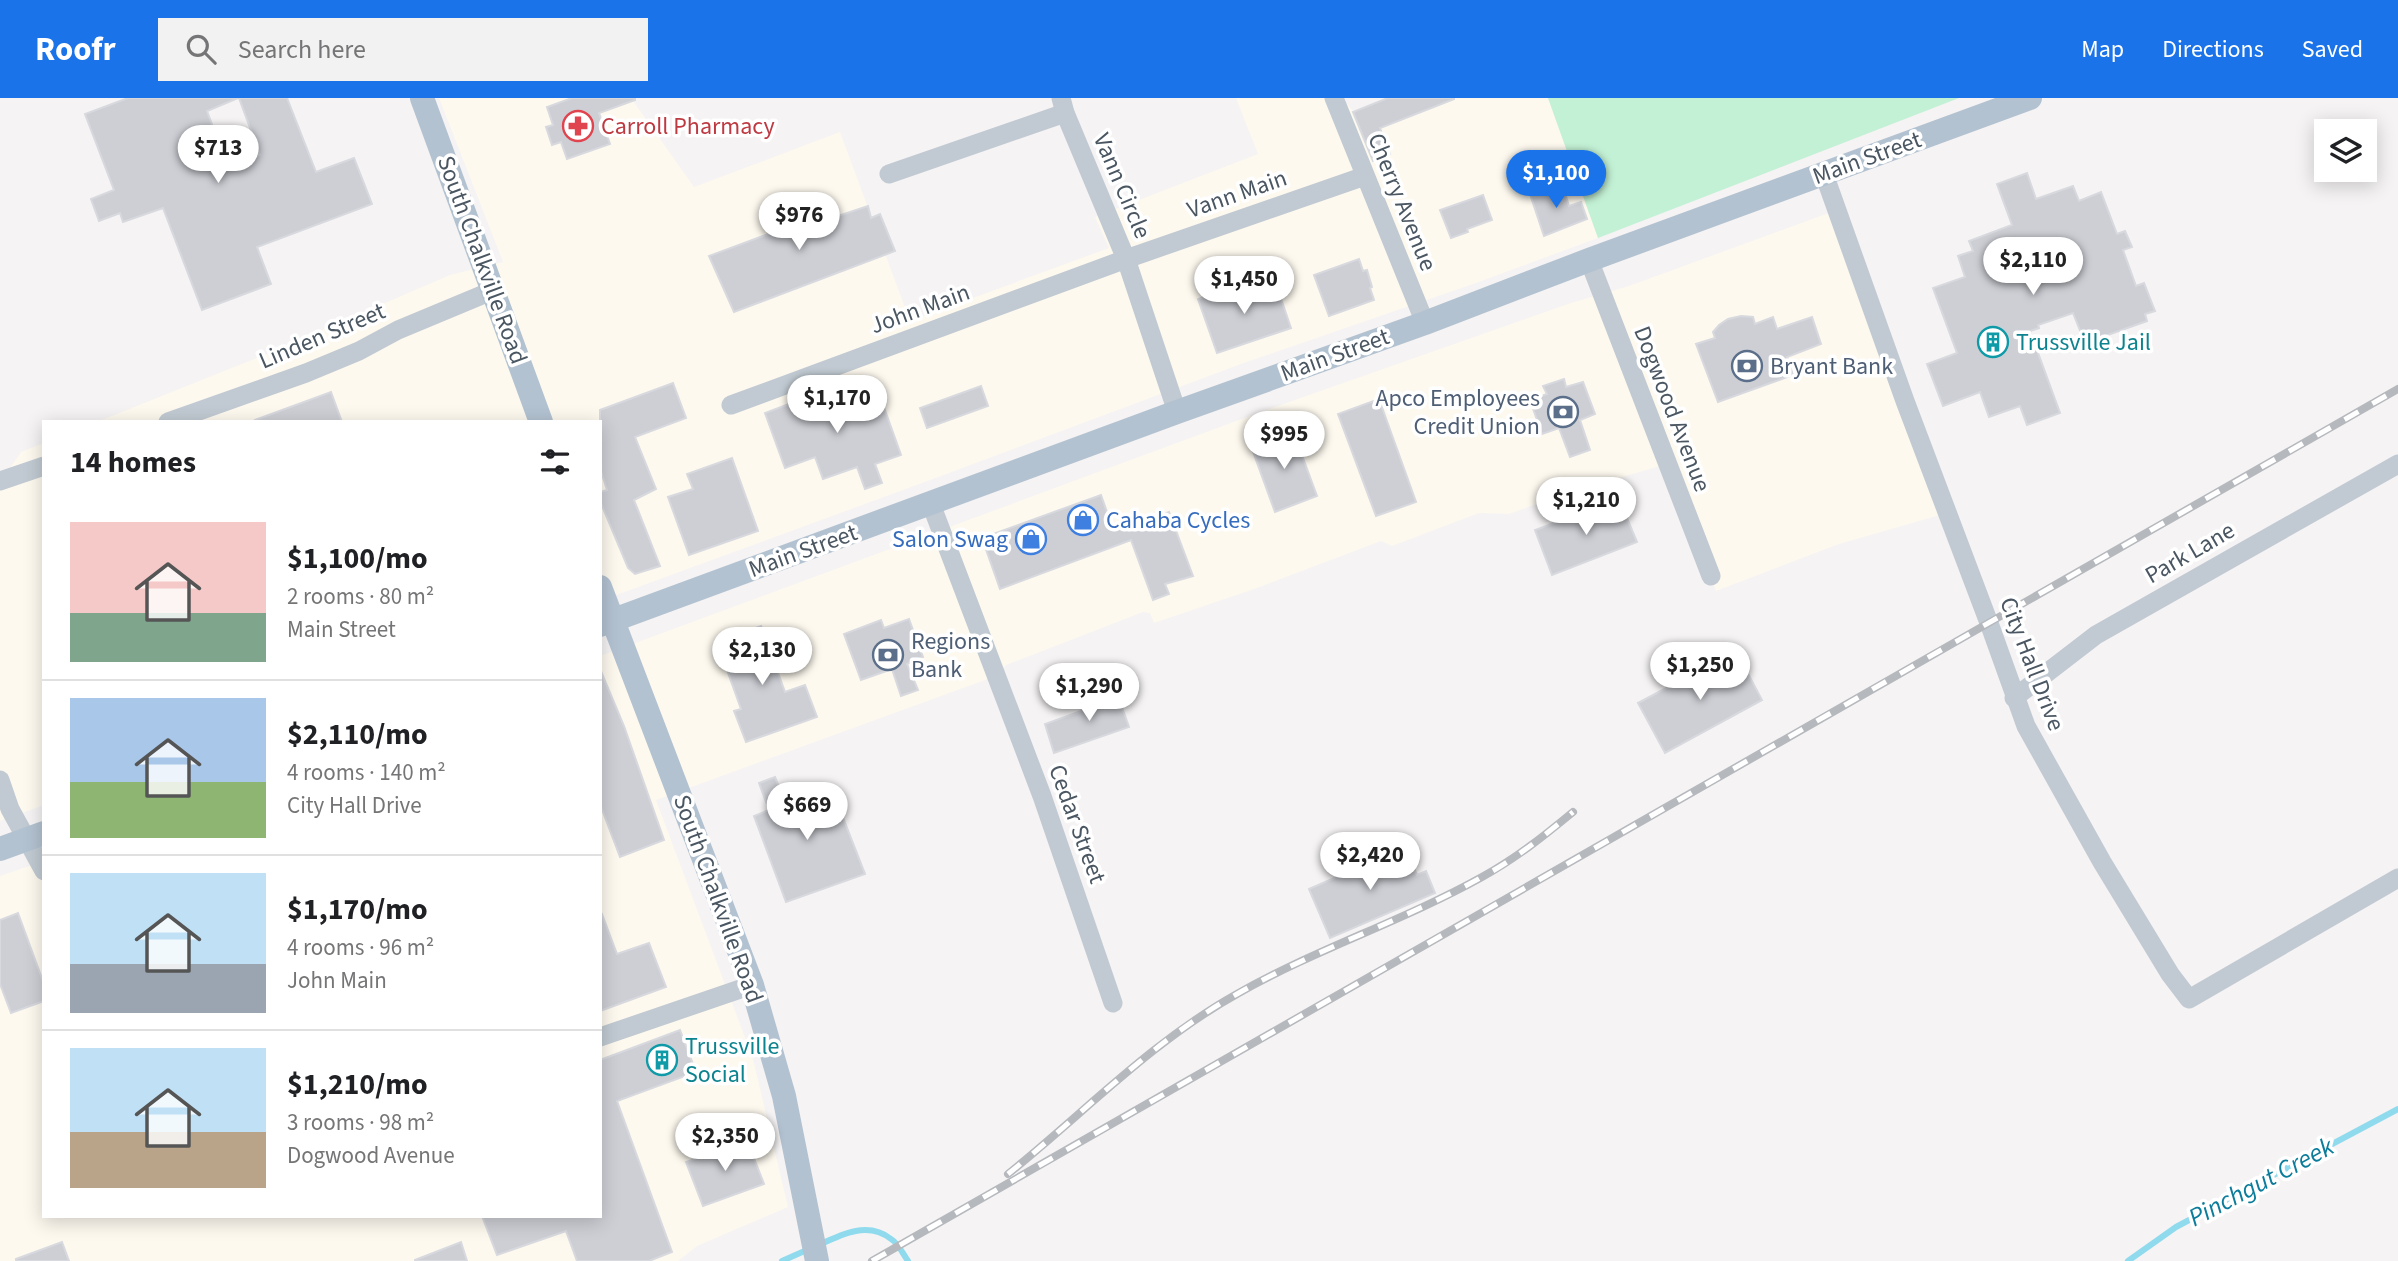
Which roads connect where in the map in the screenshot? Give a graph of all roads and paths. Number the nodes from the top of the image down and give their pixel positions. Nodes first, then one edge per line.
1 (422, 98) edge
2 (1334, 98) edge
3 (2030, 98) edge
4 (1063, 105) edge
5 (889, 174) dead end
6 (1824, 174) junction
7 (1365, 176) junction
8 (1126, 259) junction
9 (1589, 260) junction
10 (494, 290) junction
11 (1425, 323) junction
12 (731, 405) dead end
13 (1177, 412) junction
14 (174, 420) edge
15 (540, 420) edge
16 (2398, 464) edge
17 (42, 467) edge
18 (0, 481) edge
19 (931, 504) junction
20 (1711, 576) dead end
21 (602, 599) edge
22 (606, 623) edge
23 (2014, 698) junction
24 (0, 780) edge
25 (35, 836) edge
26 (0, 849) edge
27 (42, 863) edge
28 (2398, 878) edge
29 (752, 985) junction
30 (1113, 1003) dead end
31 (602, 1037) edge
32 (817, 1261) edge

1 - 10 main road, South Chalkville Road
2 - 7 street, Cherry Avenue
3 - 6 main road, Main Street
4 - 5 street
4 - 8 street, Vann Circle
6 - 9 main road, Main Street
6 - 23 street, City Hall Drive
7 - 8 street, Vann Main
7 - 11 street, Cherry Avenue
8 - 12 street, John Main
8 - 13 street, Vann Circle
9 - 11 main road, Main Street
9 - 20 street, Dogwood Avenue
10 - 14 street, Linden Street
10 - 15 main road, South Chalkville Road
11 - 13 main road, Main Street
13 - 19 main road, Main Street
16 - 23 street, Park Lane
17 - 18 street
19 - 22 main road, Main Street
19 - 30 street, Cedar Street
21 - 22 main road, South Chalkville Road
22 - 29 main road, South Chalkville Road
23 - 28 street, City Hall Drive
24 - 25 street
25 - 26 main road
25 - 27 street
29 - 31 street
29 - 32 main road, South Chalkville Road

